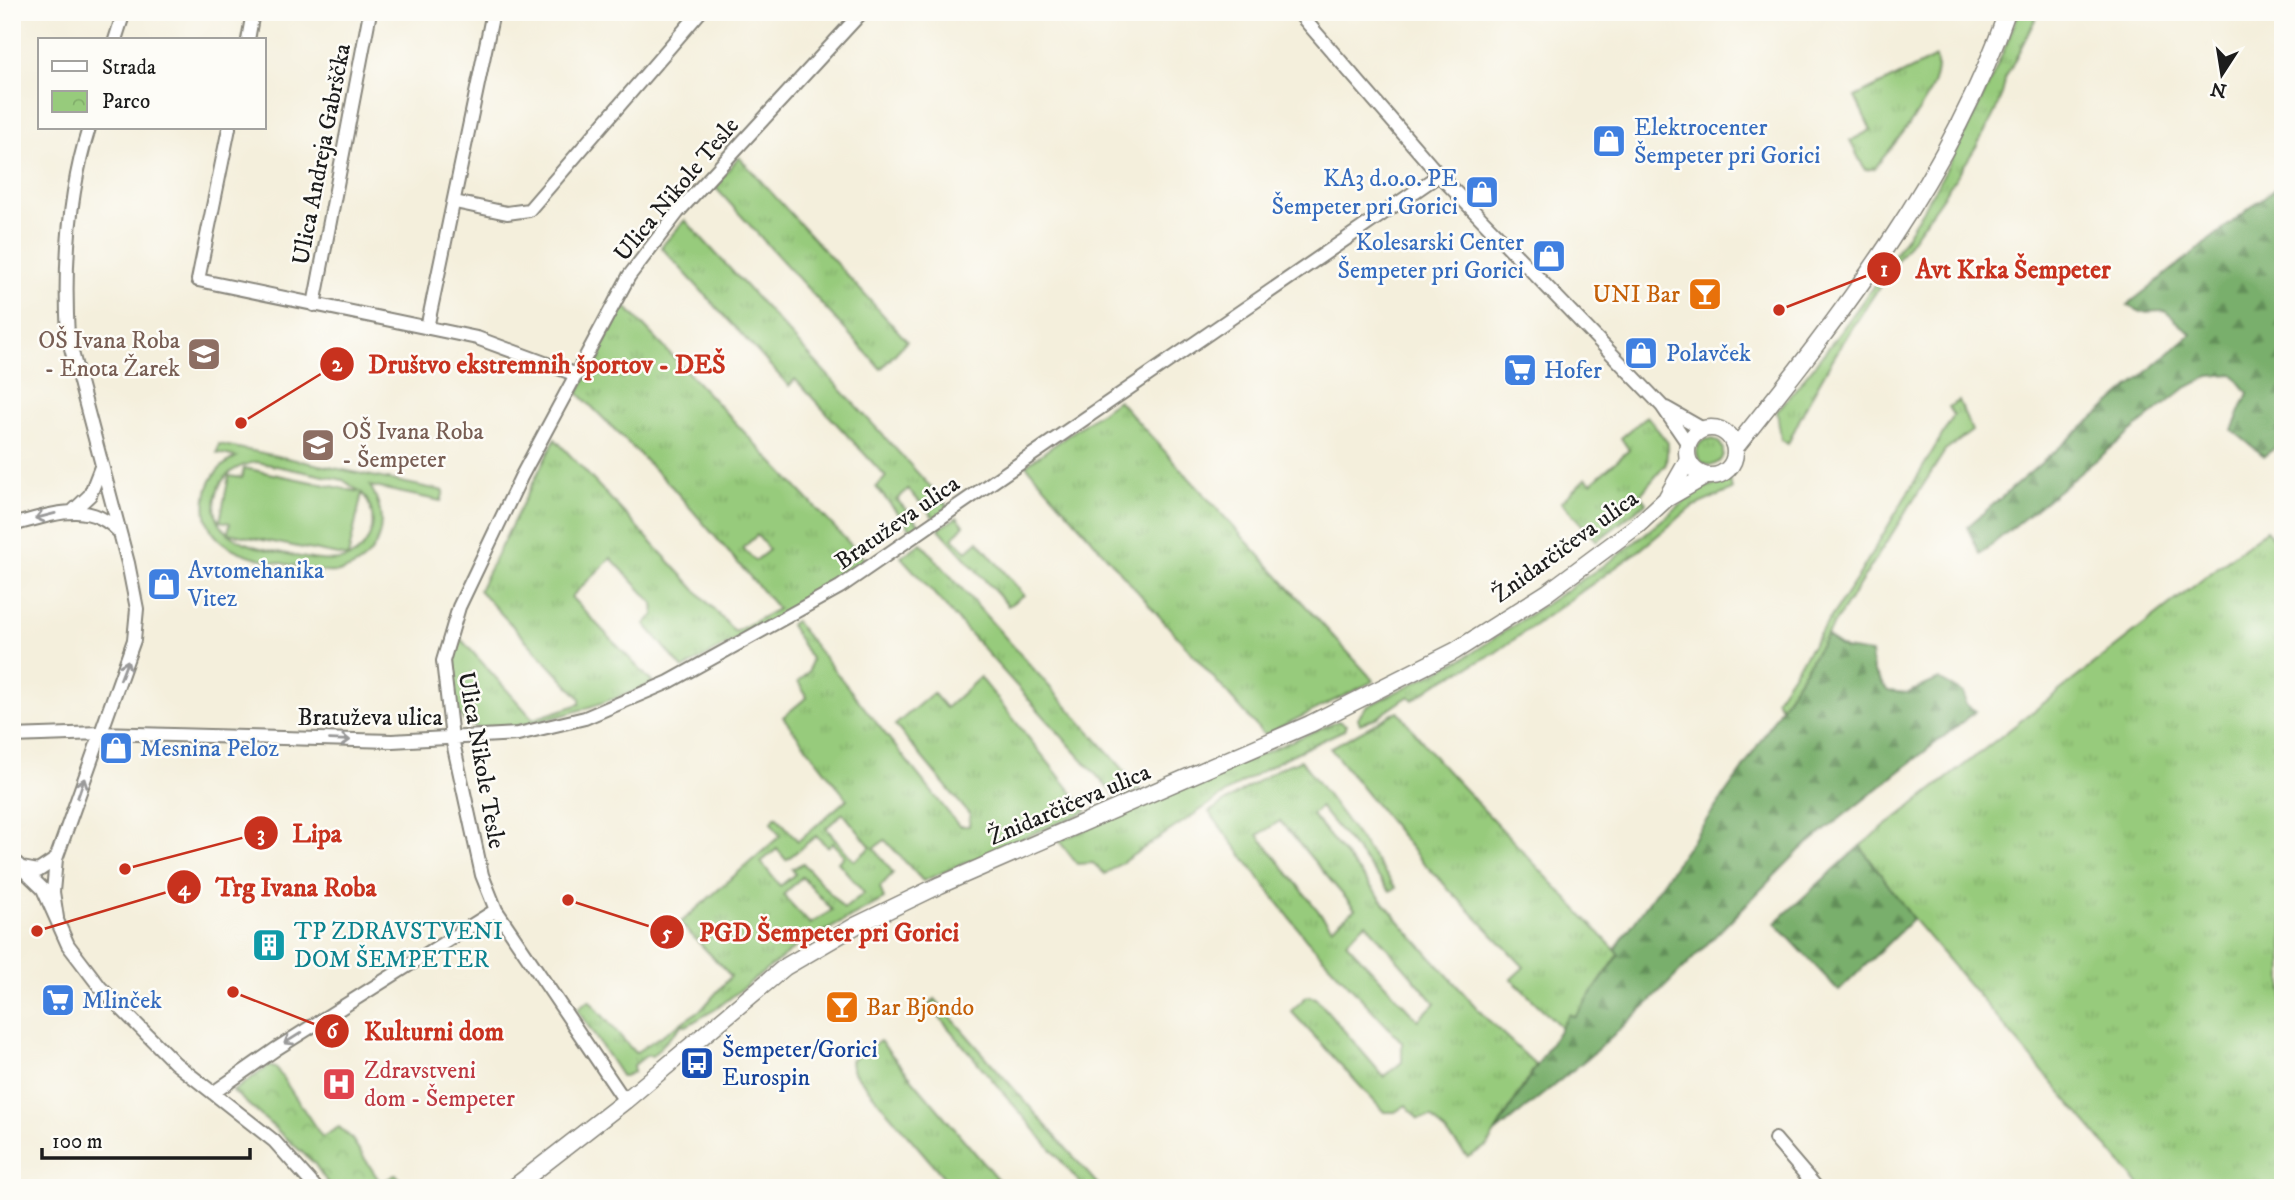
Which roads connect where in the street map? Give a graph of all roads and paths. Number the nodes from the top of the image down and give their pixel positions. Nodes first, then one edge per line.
1 (124, 12) edge
2 (253, 12) edge
3 (370, 12) edge
4 (494, 12) edge
5 (700, 12) edge
6 (862, 12) edge
7 (1298, 12) edge
8 (2007, 12) edge
9 (117, 38) edge
10 (248, 38) edge
11 (89, 130) edge
12 (229, 130) edge
13 (1439, 175) junction
14 (455, 202) junction
15 (314, 305) junction
16 (427, 328) junction
17 (577, 375) junction
18 (1662, 406) junction
19 (1767, 408) junction
20 (1703, 429) junction
21 (1721, 430) junction
22 (1735, 448) junction
23 (1688, 452) junction
24 (101, 467) junction
25 (1706, 475) junction
26 (1666, 499) junction
27 (74, 510) junction
28 (12, 525) edge
29 (121, 533) junction
30 (100, 733) junction
31 (12, 736) edge
32 (452, 738) junction
33 (56, 859) junction
34 (15, 865) edge
35 (496, 910) junction
36 (57, 918) junction
37 (214, 1093) junction
38 (625, 1101) junction
39 (1775, 1139) dead end
40 (316, 1188) edge
41 (513, 1188) edge
42 (1817, 1188) edge

1 - 9 street
2 - 10 street
3 - 15 street, Ulica Andreja Gabrščka
4 - 14 street
5 - 14 street
6 - 17 street, Ulica Nikole Tesle
7 - 13 street
8 - 19 street, Žnidarčičeva ulica
11 - 24 street
12 - 15 street, Ulica Andreja Gabrščka
13 - 18 street, Žnidarčičeva ulica
13 - 32 street, Bratuževa ulica
14 - 16 street
15 - 16 street, Ulica Andreja Gabrščka
16 - 17 street, Ulica Andreja Gabrščka
17 - 32 street, Ulica Nikole Tesle
18 - 20 street, Žnidarčičeva ulica
18 - 23 street, Žnidarčičeva ulica
19 - 21 street, Žnidarčičeva ulica
19 - 22 street, Žnidarčičeva ulica
20 - 21 street, Žnidarčičeva ulica
20 - 23 street, Žnidarčičeva ulica
21 - 22 street
22 - 25 street, Žnidarčičeva ulica
23 - 25 street, Žnidarčičeva ulica
23 - 26 street, Žnidarčičeva ulica
24 - 27 street
24 - 29 street
25 - 26 street, Žnidarčičeva ulica
26 - 38 street, Žnidarčičeva ulica
27 -> 28 street
27 - 29 street
30 -> 29 street
30 - 31 street, Bratuževa ulica
30 -> 32 street, Bratuževa ulica
33 -> 30 street
32 - 35 street, Ulica Nikole Tesle
33 - 34 street
33 - 36 street
34 - 36 street
35 -> 37 street
35 - 38 street, Ulica Nikole Tesle
36 - 37 street
37 - 40 street
38 - 41 street, Žnidarčičeva ulica
39 - 42 street

